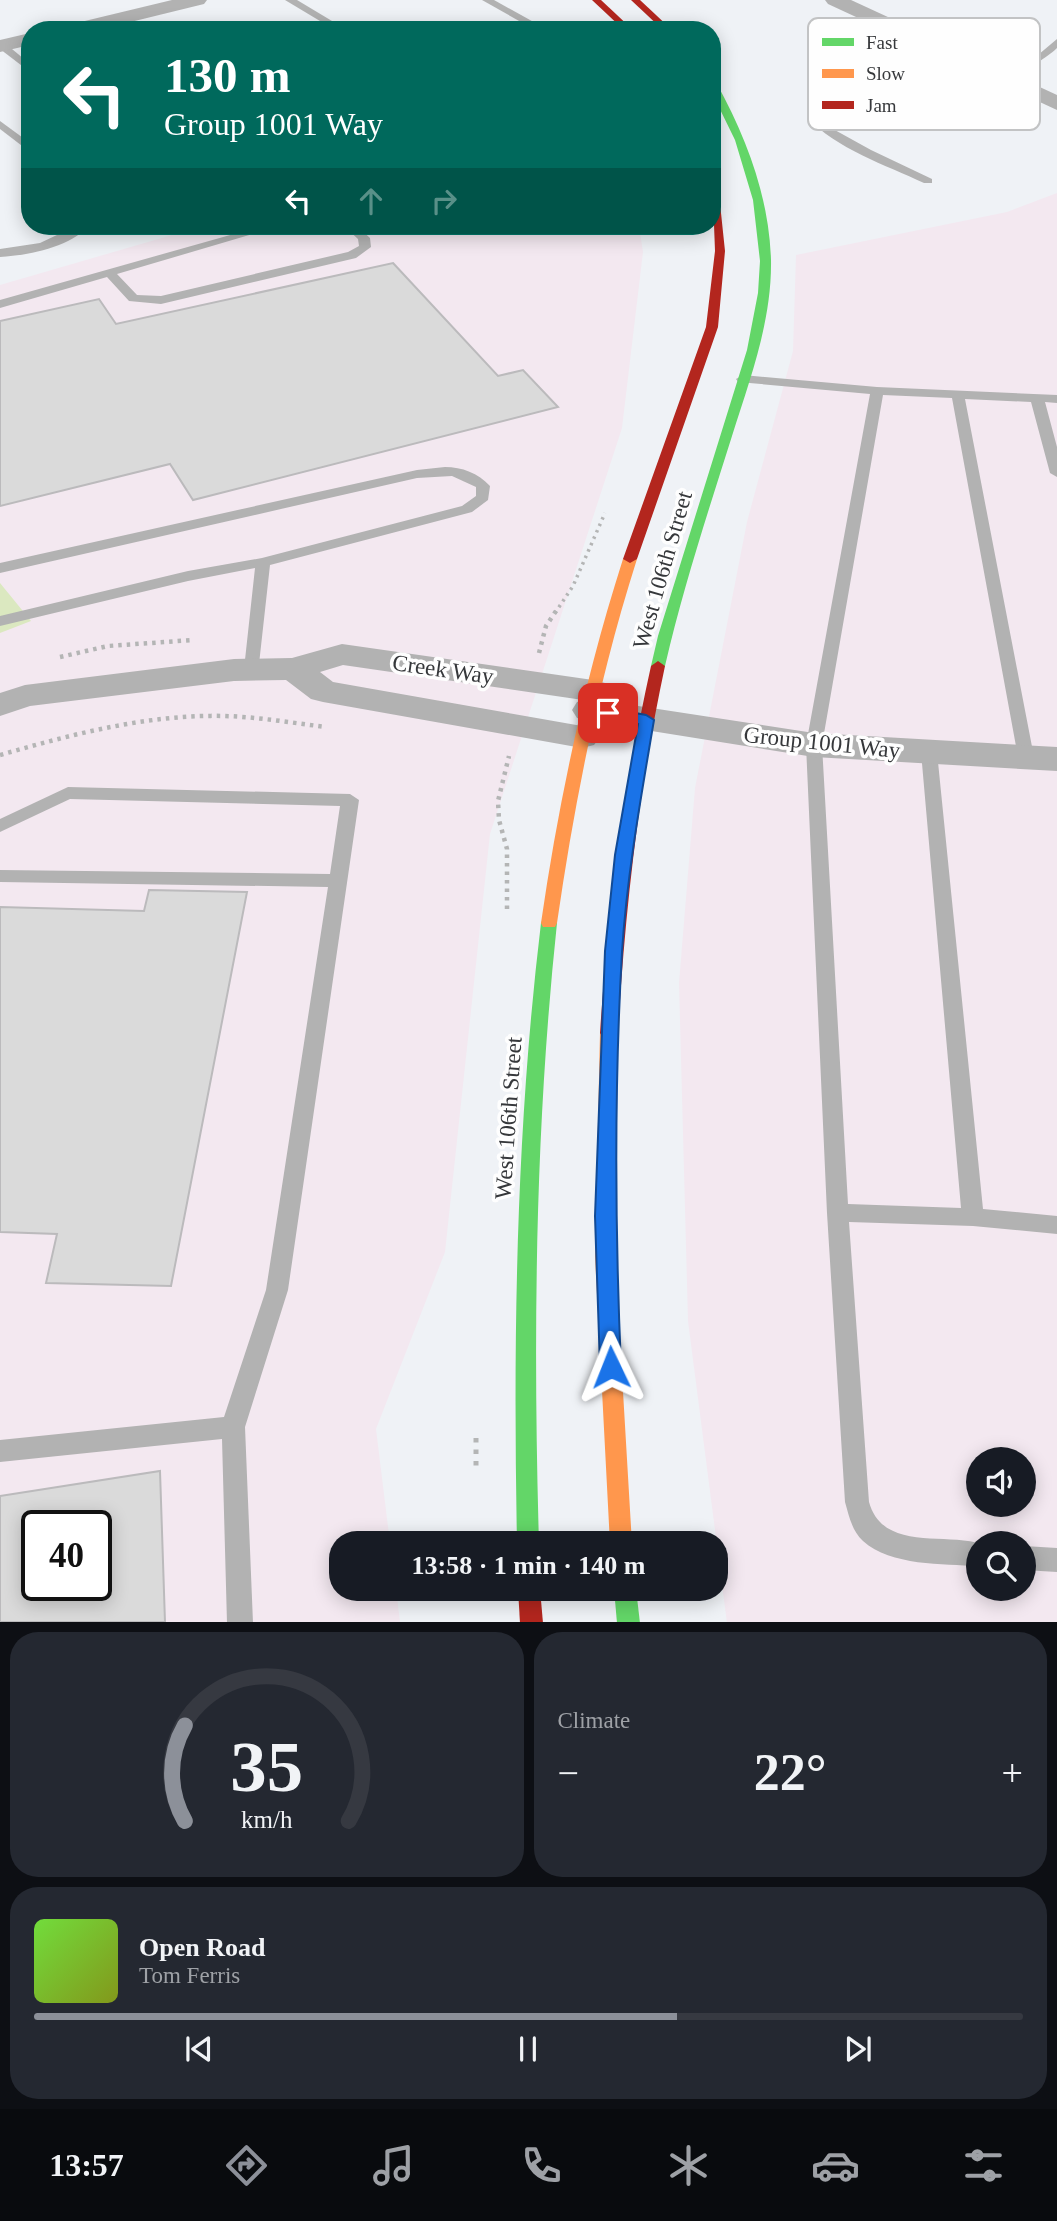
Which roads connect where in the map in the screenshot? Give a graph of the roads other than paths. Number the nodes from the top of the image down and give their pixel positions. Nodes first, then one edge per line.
1 (197, 0) edge
2 (310, 0) edge
3 (487, 0) edge
4 (596, 0) edge
5 (635, 0) edge
6 (835, 0) edge
7 (294, 2) edge
8 (158, 4) edge
9 (874, 18) edge
10 (101, 21) edge
11 (327, 21) edge
12 (526, 21) edge
13 (619, 21) edge
14 (658, 21) edge
15 (21, 41) edge
16 (1057, 43) edge
17 (1, 46) edge
18 (1040, 58) edge
19 (21, 62) edge
20 (1040, 95) edge
21 (721, 98) edge
22 (1057, 103) edge
23 (0, 124) edge
24 (828, 130) edge
25 (21, 142) edge
26 (928, 181) dead end
27 (70, 235) edge
28 (242, 235) edge
29 (360, 235) edge
30 (721, 235) edge
31 (0, 253) edge
32 (109, 273) junction
33 (0, 304) edge
34 (743, 379) junction
35 (877, 391) junction
36 (958, 395) junction
37 (1037, 398) junction
38 (1057, 399) edge
39 (1057, 473) edge
40 (263, 562) junction
41 (0, 568) edge
42 (0, 621) edge
43 (252, 669) junction
44 (294, 669) junction
45 (0, 705) edge
46 (588, 713) junction
47 (646, 720) junction
48 (814, 745) junction
49 (929, 752) junction
50 (1041, 758) edge
51 (0, 826) edge
52 (0, 876) edge
53 (338, 881) junction
54 (838, 1213) junction
55 (972, 1217) junction
56 (1057, 1225) edge
57 (233, 1427) junction
58 (0, 1451) edge
59 (527, 1531) edge
60 (620, 1531) edge
61 (966, 1553) edge
62 (1036, 1559) edge
63 (1057, 1560) edge
64 (530, 1601) edge
65 (626, 1601) edge
66 (240, 1622) edge
67 (532, 1622) edge
68 (629, 1622) edge

1 - 8 street
2 - 7 lane
3 - 12 lane
4 - 13 street
5 - 14 street
6 - 9 street
7 - 11 lane
8 - 10 street
15 - 17 street
16 - 18 lane
17 - 19 lane
20 - 22 street
21 - 34 street, West 106th Street
23 - 25 lane
24 - 26 lane
27 - 31 lane
28 - 32 lane
29 - 32 lane
30 - 46 street, West 106th Street
32 - 33 lane
34 - 35 lane
34 - 47 street, West 106th Street
35 - 36 lane
35 - 48 lane
36 - 37 lane
36 - 50 lane
37 - 38 lane
37 - 39 lane
40 - 41 lane
40 - 42 lane
40 - 43 lane
43 - 44 street, Creek Way
43 - 45 street, Creek Way
44 - 46 street, Creek Way
44 - 46 street, Creek Way
46 - 47 street, Group 1001 Way
46 - 59 street, West 106th Street
47 - 48 street, Group 1001 Way
47 - 60 street, West 106th Street
48 - 49 street, Group 1001 Way
48 - 54 lane
49 - 50 street, Group 1001 Way
49 - 55 lane
51 - 53 lane
52 - 53 lane
53 - 57 lane
54 - 55 lane
54 - 61 lane
55 - 56 lane
57 - 58 lane
57 - 66 lane
62 - 63 lane
64 - 67 street
65 - 68 street

